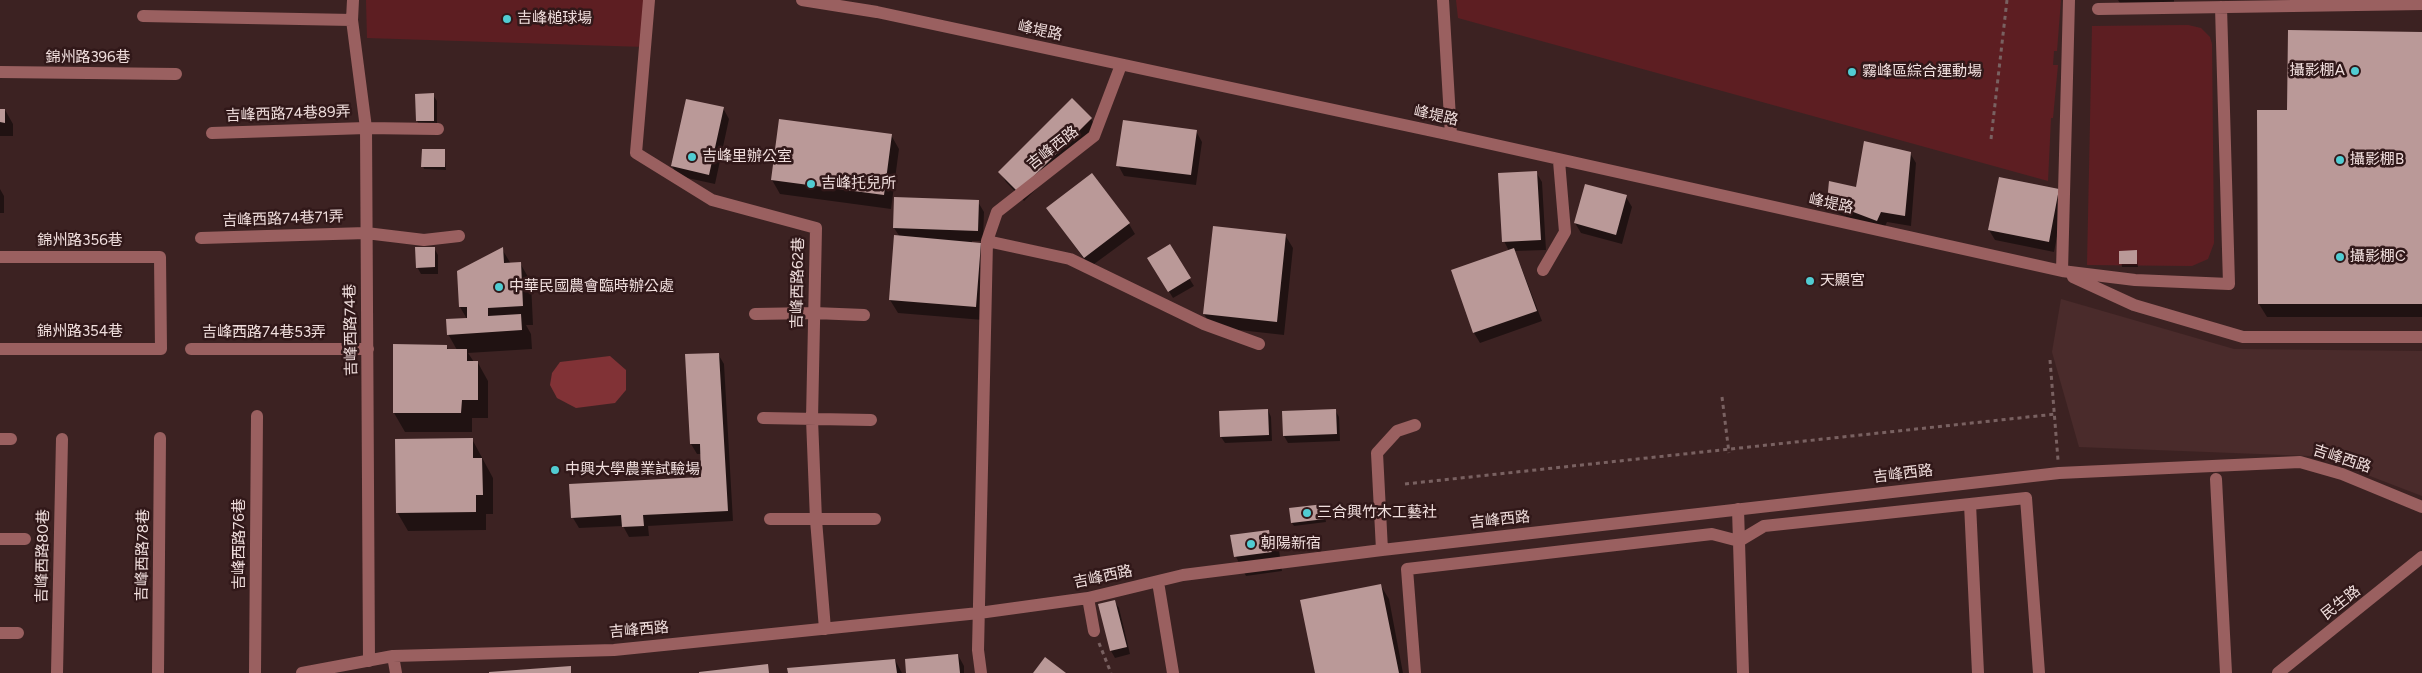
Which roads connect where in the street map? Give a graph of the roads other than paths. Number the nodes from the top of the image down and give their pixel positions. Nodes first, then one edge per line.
1 (353, 0) edge
2 (650, 0) edge
3 (802, 0) edge
4 (1443, 0) edge
5 (2069, 0) edge
6 (2422, 4) edge
7 (2221, 7) junction
8 (2098, 9) dead end
9 (143, 16) dead end
10 (352, 20) junction
11 (1121, 65) junction
12 (0, 72) edge
13 (176, 74) dead end
14 (366, 128) junction
15 (438, 129) dead end
16 (212, 132) dead end
17 (1451, 135) junction
18 (1559, 161) junction
19 (366, 233) junction
20 (458, 236) dead end
21 (202, 238) dead end
22 (987, 242) junction
23 (0, 257) edge
24 (1543, 270) dead end
25 (2062, 272) junction
26 (814, 313) junction
27 (755, 314) dead end
28 (864, 315) dead end
29 (2422, 337) edge
30 (1259, 344) dead end
31 (0, 348) edge
32 (161, 349) joint
33 (191, 349) dead end
34 (368, 349) junction
35 (257, 416) dead end
36 (763, 418) dead end
37 (812, 419) junction
38 (871, 420) dead end
39 (1415, 425) dead end
40 (160, 438) dead end
41 (62, 439) dead end
42 (2216, 478) dead end
43 (1970, 504) junction
44 (2422, 507) edge
45 (1738, 509) junction
46 (770, 519) dead end
47 (875, 519) dead end
48 (816, 520) junction
49 (0, 539) edge
50 (25, 539) dead end
51 (1738, 541) junction
52 (1382, 550) junction
53 (2422, 557) edge
54 (1158, 582) junction
55 (1088, 598) junction
56 (979, 613) junction
57 (826, 629) junction
58 (1094, 631) road end
59 (0, 633) edge
60 (18, 633) dead end
61 (393, 656) junction
62 (369, 661) junction
63 (57, 673) edge
64 (158, 673) edge
65 (255, 673) edge
66 (302, 673) edge
67 (396, 673) edge
68 (981, 673) edge
69 (1173, 673) edge
70 (1415, 673) edge
71 (1743, 673) edge
72 (1978, 673) edge
73 (2039, 673) edge
74 (2226, 673) edge
75 (2278, 673) edge

1 - 10 street, 吉峰西路74巷
2 - 26 street, 吉峰西路62巷
3 - 11 street, 峰堤路
4 - 17 street
5 - 25 street
6 - 7 street
7 - 8 street
7 - 25 street
9 - 10 street
10 - 14 street, 吉峰西路74巷
11 - 17 street, 峰堤路
11 - 22 street, 吉峰西路
12 - 13 street, 錦州路396巷
14 - 15 street, 吉峰西路74巷89弄
14 - 16 street, 吉峰西路74巷89弄
14 - 19 street, 吉峰西路74巷
17 - 18 street, 峰堤路
18 - 24 street
18 - 25 street, 峰堤路
19 - 20 street, 吉峰西路74巷71弄
19 - 21 street, 吉峰西路74巷71弄
19 - 34 street, 吉峰西路74巷
22 - 30 street
22 - 56 street, 吉峰西路
23 - 32 street, 錦州路356巷
25 - 29 street
26 - 27 street
26 - 28 street
26 - 37 street, 吉峰西路62巷
31 - 32 street, 錦州路354巷
33 - 34 street, 吉峰西路74巷53弄
34 - 62 street, 吉峰西路74巷
35 - 65 street, 吉峰西路76巷
36 - 37 street
37 - 38 street
37 - 48 street, 吉峰西路62巷
39 - 52 street
40 - 64 street, 吉峰西路78巷
41 - 63 street, 吉峰西路80巷
42 - 74 street
43 - 51 street
43 - 72 street
43 - 73 street
44 - 45 street, 吉峰西路
45 - 51 street
45 - 52 street, 吉峰西路
46 - 48 street
47 - 48 street
48 - 57 street, 吉峰西路62巷
49 - 50 street
51 - 70 street
51 - 71 street
52 - 54 street, 吉峰西路
53 - 75 street, 民生路
54 - 55 street, 吉峰西路
54 - 69 street
55 - 56 street, 吉峰西路
55 - 58 street
56 - 57 street, 吉峰西路
56 - 68 street, 吉峰西路
57 - 61 street, 吉峰西路
59 - 60 street
61 - 62 street, 吉峰西路
61 - 67 street
62 - 66 street, 吉峰西路

